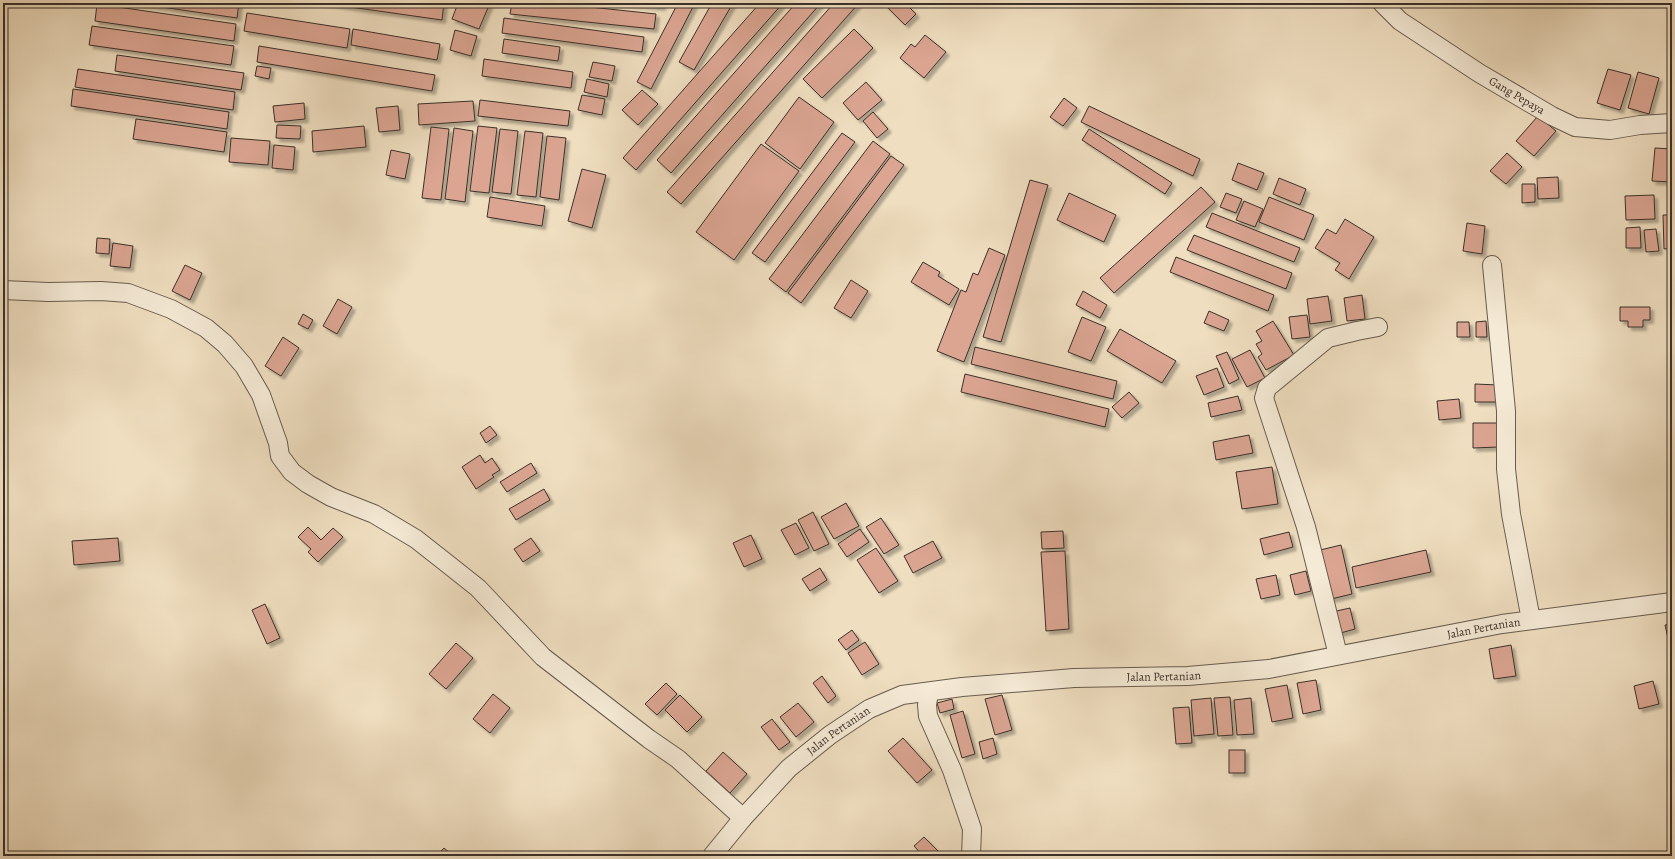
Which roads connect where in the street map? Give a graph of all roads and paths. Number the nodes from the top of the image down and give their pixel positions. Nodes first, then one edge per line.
1 (1382, 3) edge
2 (1672, 123) edge
3 (1492, 266) dead end
4 (3, 290) edge
5 (1378, 327) dead end
6 (1672, 602) edge
7 (1531, 620) junction
8 (1338, 655) junction
9 (928, 692) junction
10 (743, 818) junction
11 (712, 856) edge
12 (971, 856) edge

1 - 2 street, Gang Pepaya
3 - 7 street
4 - 10 street
5 - 8 street
6 - 7 street, Jalan Pertanian
7 - 8 street, Jalan Pertanian
8 - 9 street, Jalan Pertanian
9 - 10 street, Jalan Pertanian
9 - 12 street
10 - 11 street, Jalan Pertanian

